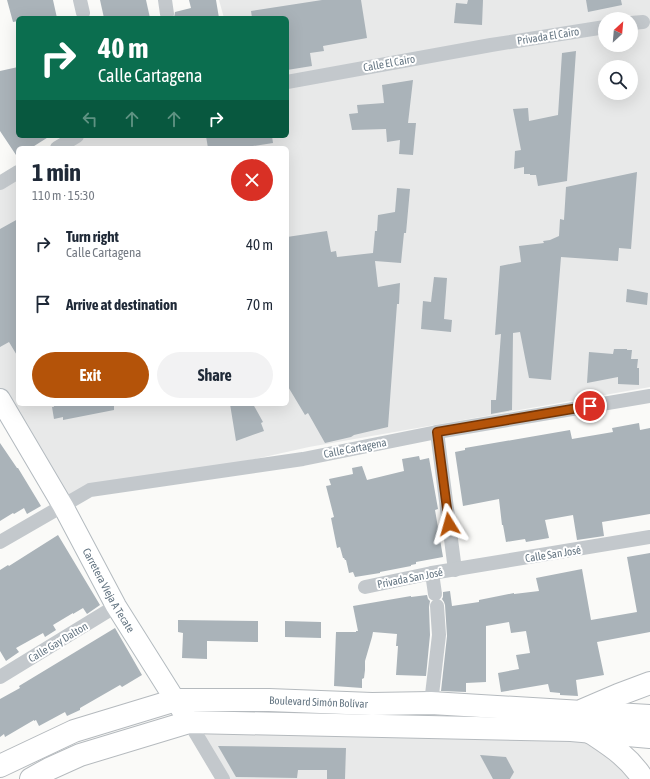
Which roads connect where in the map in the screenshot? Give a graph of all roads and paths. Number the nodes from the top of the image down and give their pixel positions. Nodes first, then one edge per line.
1 (598, 28) edge
2 (492, 45) joint
3 (289, 82) edge
4 (74, 138) edge
5 (60, 146) edge
6 (16, 173) edge
7 (0, 183) edge
8 (650, 396) edge
9 (1, 402) edge
10 (437, 432) junction
11 (63, 506) junction
12 (650, 537) edge
13 (0, 542) edge
14 (456, 570) junction
15 (432, 573) junction
16 (365, 587) dead end
17 (116, 606) junction
18 (0, 677) edge
19 (650, 683) edge
20 (176, 700) junction
21 (431, 703) junction
22 (650, 716) edge
23 (584, 721) junction
24 (189, 722) junction
25 (650, 737) edge
26 (0, 766) edge
27 (30, 779) edge
28 (223, 779) edge
29 (643, 779) edge

1 - 2 street, Privada El Cairo
2 - 3 street, Calle El Cairo
4 - 5 street
6 - 7 street
8 - 10 street, Calle Cartagena
9 - 11 street, Carretera Vieja A Tecate
10 - 11 street, Calle Cartagena
10 - 14 street
11 - 13 street, Calle Cartagena
11 - 17 street, Carretera Vieja A Tecate
12 - 14 street, Calle San José
14 - 15 street, Privada San José
15 - 16 street, Privada San José
15 - 21 street
17 - 18 street, Calle Gay Dalton
17 - 20 street, Carretera Vieja A Tecate
19 - 23 main road
20 - 21 main road, Boulevard Simón Bolívar
20 - 24 street, Carretera Vieja A Tecate
20 - 26 main road, Boulevard Simón Bolívar
21 - 23 main road, Boulevard Simón Bolívar
22 - 23 main road, Boulevard Simón Bolívar
23 - 24 main road, Boulevard Simón Bolívar
23 - 25 main road, Boulevard Simón Bolívar
23 - 29 main road
24 - 27 main road, Boulevard Simón Bolívar
24 - 28 street, Carretera Vieja A Tecate

